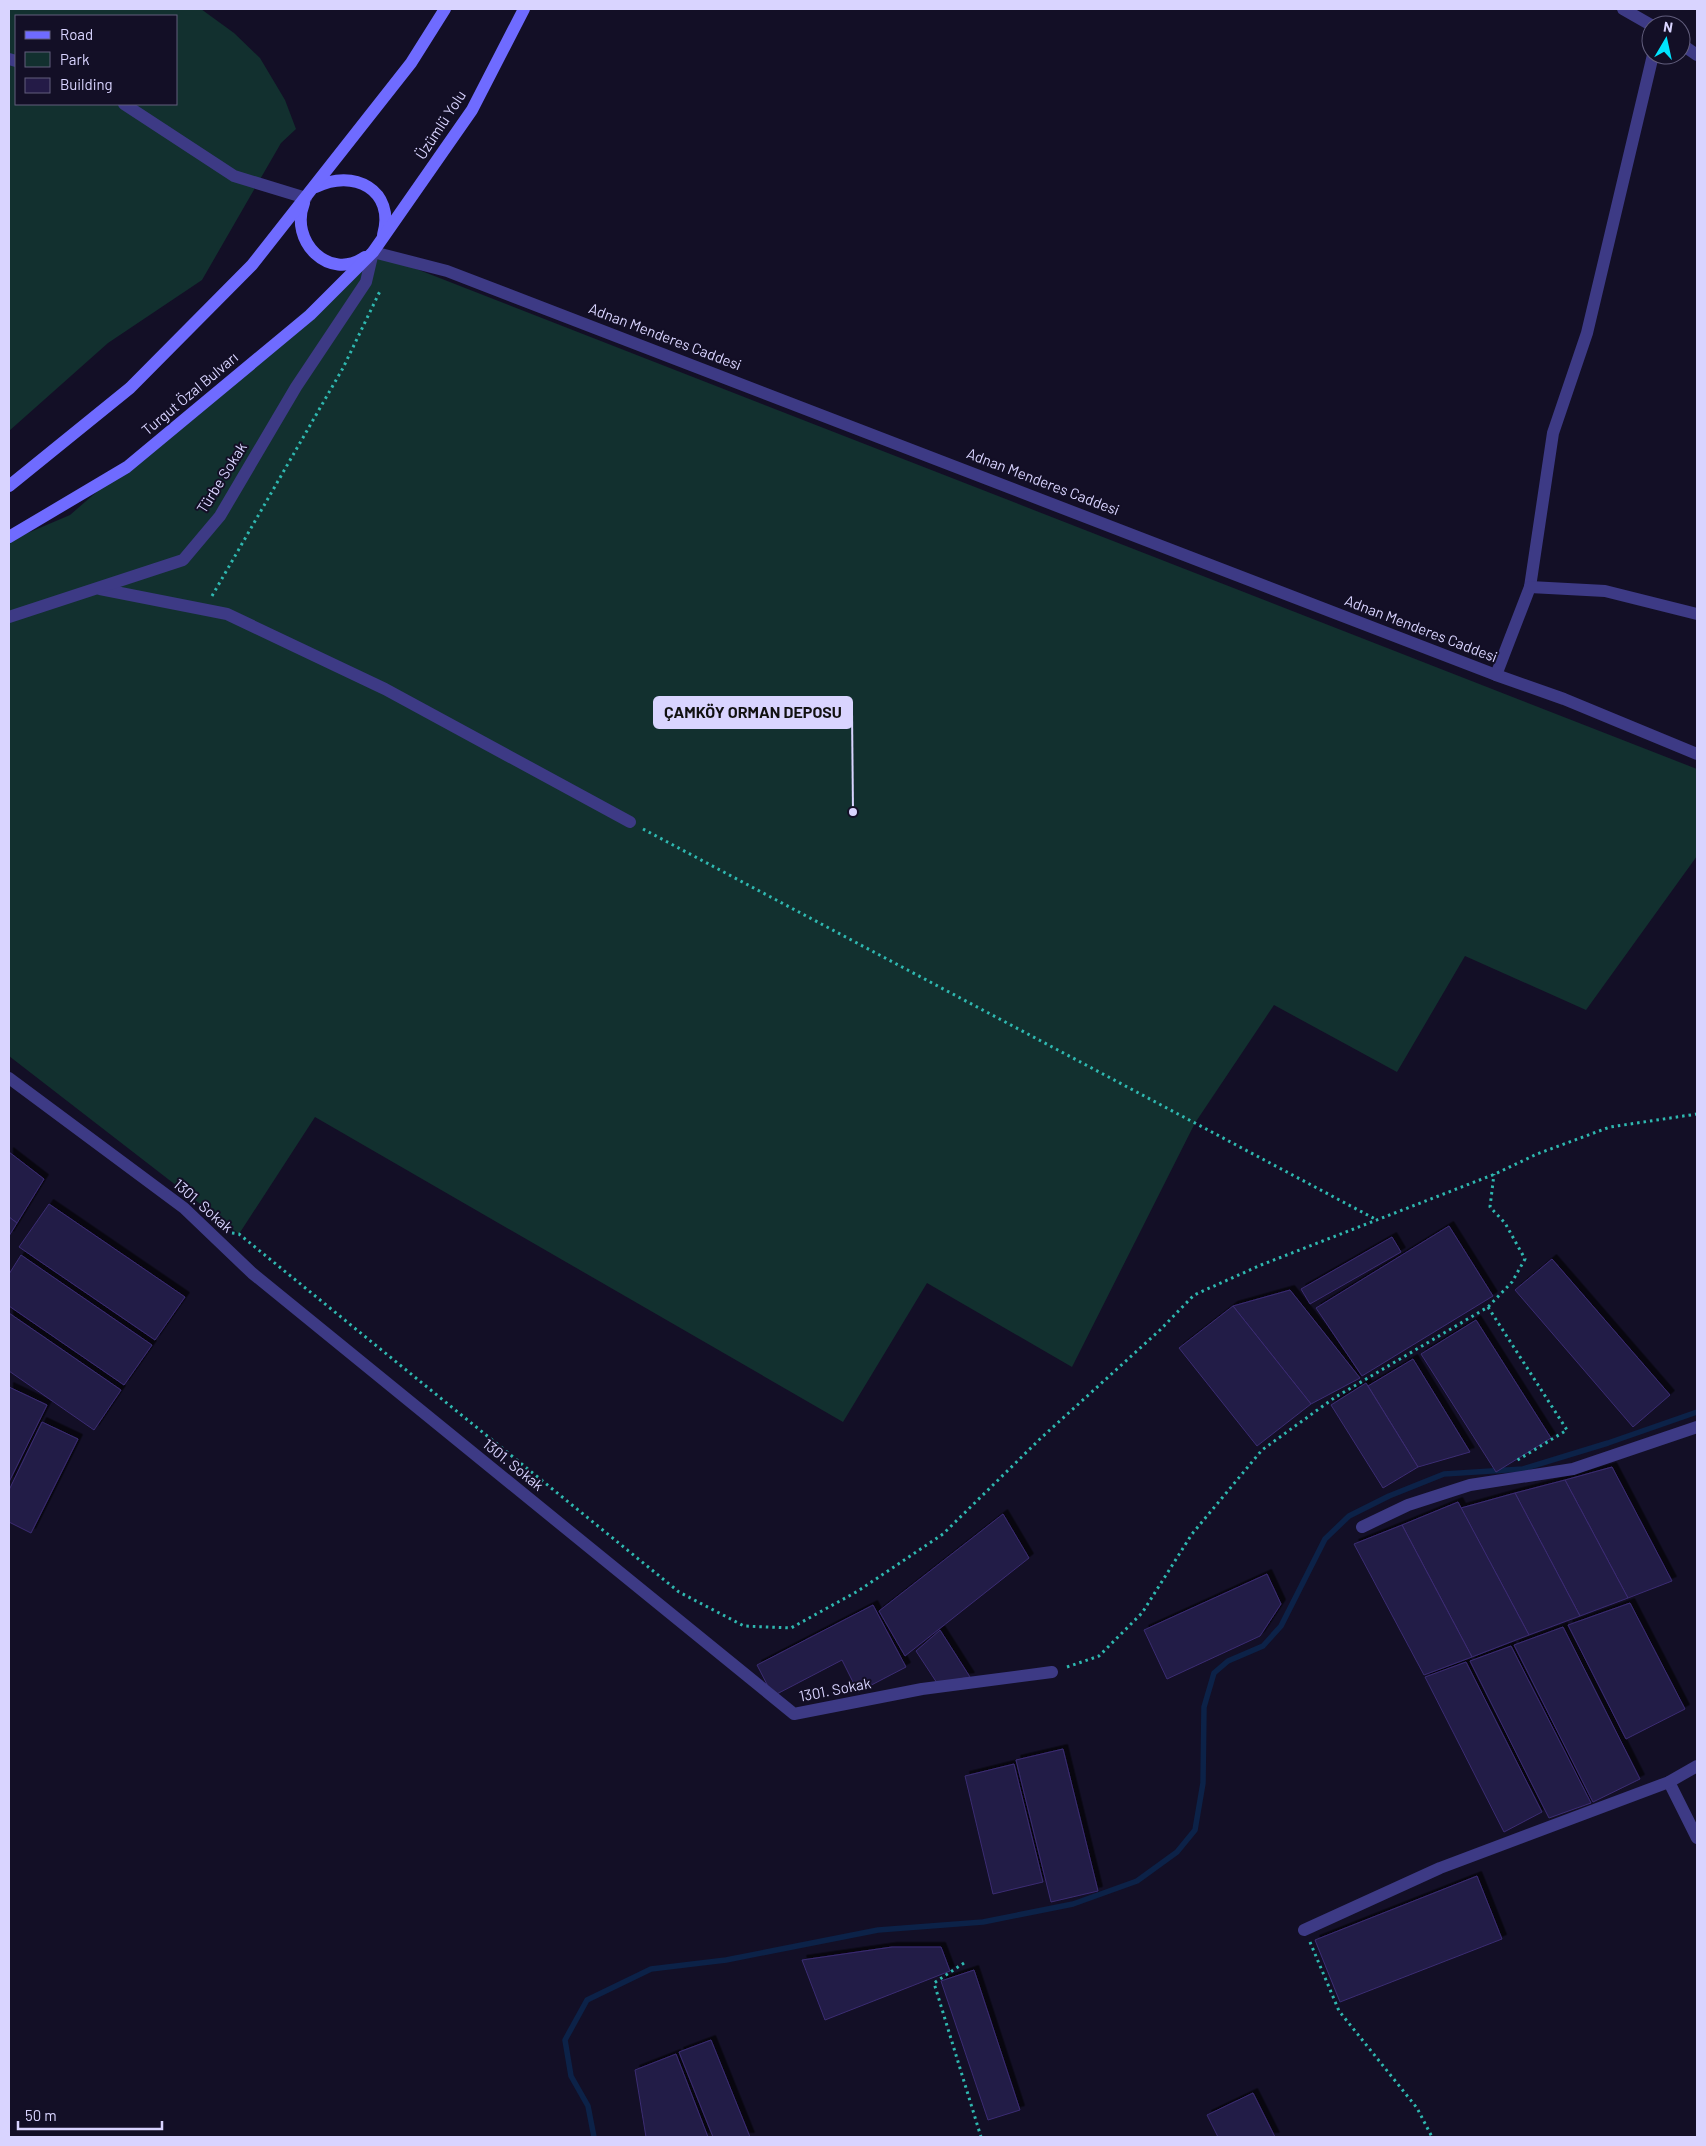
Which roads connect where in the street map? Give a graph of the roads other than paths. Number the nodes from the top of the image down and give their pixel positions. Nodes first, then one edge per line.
1 (445, 9) edge
2 (524, 9) edge
3 (1623, 9) edge
4 (1641, 19) edge
5 (1650, 65) edge
6 (126, 105) edge
7 (314, 187) junction
8 (306, 198) junction
9 (382, 239) junction
10 (373, 252) junction
11 (9, 486) edge
12 (9, 537) edge
13 (1530, 587) junction
14 (100, 589) junction
15 (1697, 614) edge
16 (9, 618) edge
17 (1496, 675) junction
18 (1697, 754) edge
19 (630, 822) road end
20 (9, 1078) edge
21 (1697, 1427) edge
22 (1362, 1527) dead end
23 (1052, 1672) road end
24 (1697, 1766) edge
25 (1668, 1782) junction
26 (1697, 1838) edge
27 (1304, 1930) road end

1 - 7 main road
2 - 9 main road, Üzümlü Yolu
3 - 4 street
5 - 13 street
6 - 8 street
7 - 8 main road
7 - 9 main road
8 - 10 main road
8 - 11 main road
9 - 10 main road, Üzümlü Yolu
10 - 12 main road, Turgut Özal Bulvarı
10 - 14 street, Türbe Sokak
10 - 17 street, Adnan Menderes Caddesi
13 - 15 street
13 - 17 street
14 - 16 street, Türbe Sokak
14 - 19 street
17 - 18 street, Adnan Menderes Caddesi
20 - 23 street, 1301. Sokak
21 - 22 street
24 - 25 street
25 - 26 street
25 - 27 street

